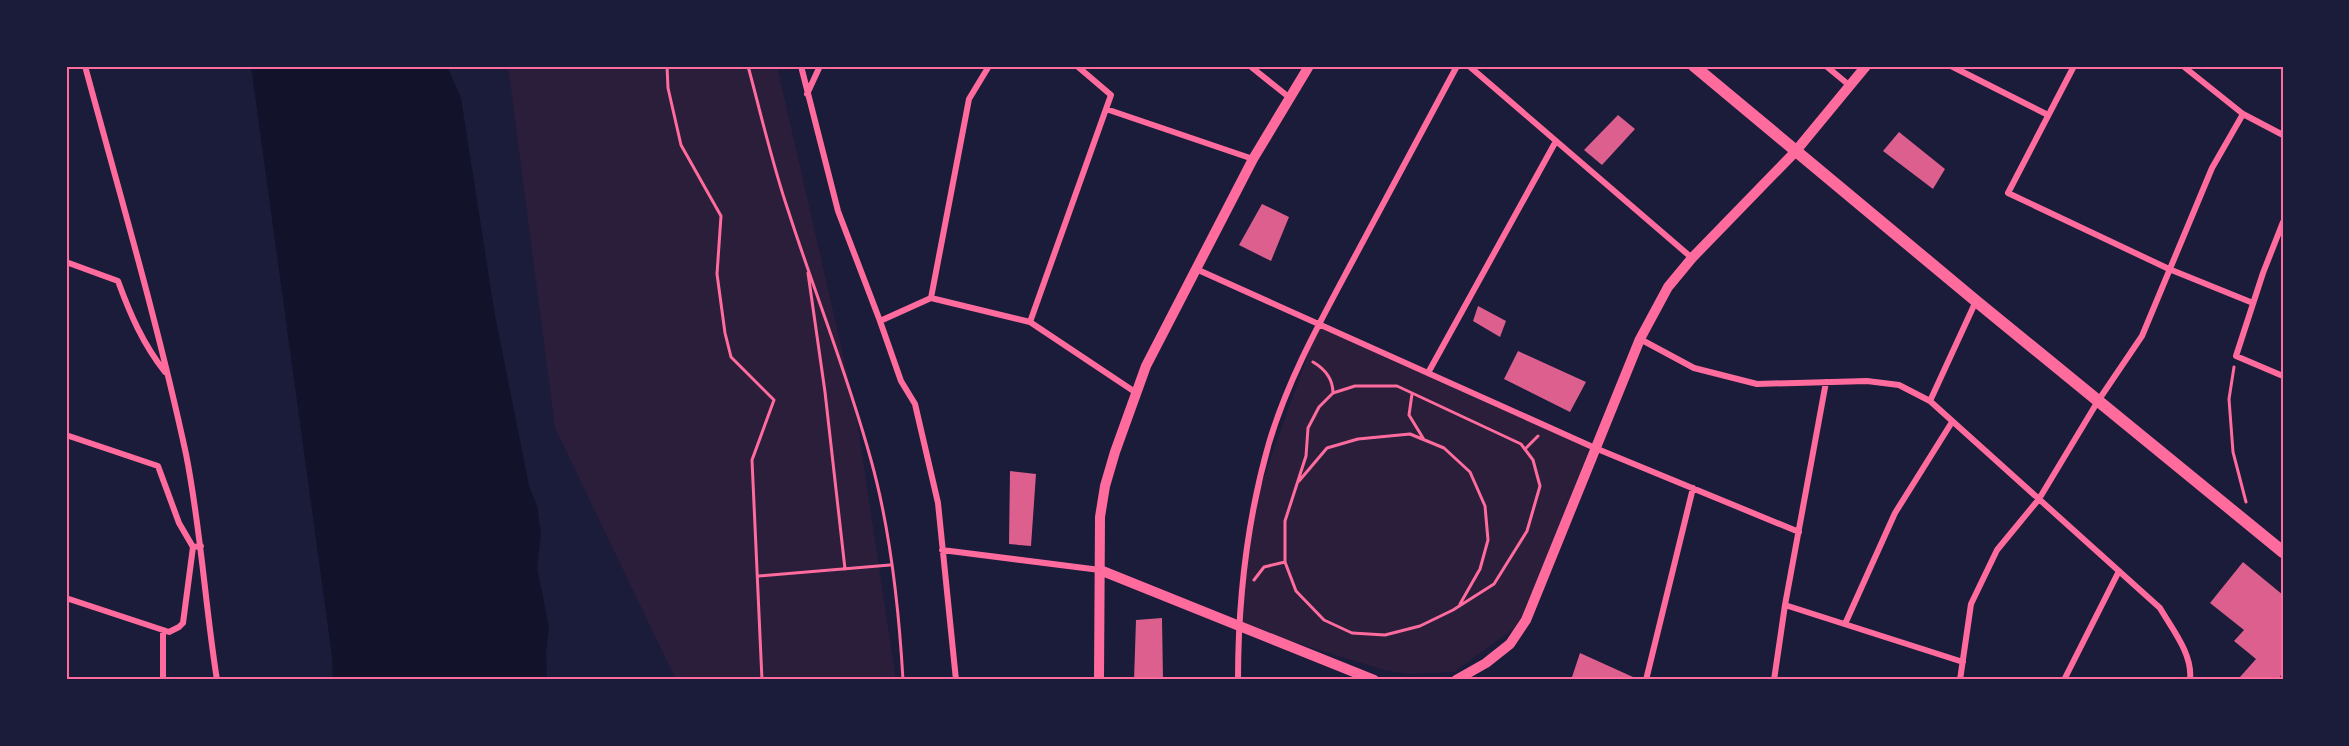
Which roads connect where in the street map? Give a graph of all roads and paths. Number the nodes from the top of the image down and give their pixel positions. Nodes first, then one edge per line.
1 (85, 66) edge
2 (667, 66) edge
3 (748, 66) edge
4 (801, 66) edge
5 (820, 66) edge
6 (989, 66) edge
7 (1077, 66) edge
8 (1250, 66) edge
9 (1309, 66) edge
10 (1457, 66) edge
11 (1469, 66) edge
12 (1694, 66) edge
13 (1826, 66) edge
14 (1866, 66) edge
15 (1951, 66) edge
16 (2074, 66) edge
17 (2183, 66) edge
18 (1849, 85) junction
19 (807, 94) junction
20 (1290, 98) junction
21 (1106, 109) junction
22 (2243, 114) junction
23 (2048, 115) junction
24 (2283, 135) edge
25 (1556, 141) junction
26 (1795, 152) junction
27 (1253, 159) junction
28 (2283, 222) edge
29 (1692, 258) junction
30 (66, 262) edge
31 (806, 265) junction
32 (1196, 269) junction
33 (2169, 269) junction
34 (931, 298) junction
35 (1976, 301) junction
36 (2253, 303) junction
37 (880, 321) junction
38 (1030, 322) junction
39 (1319, 324) junction
40 (1640, 339) junction
41 (1305, 356) junction
42 (2236, 356) junction
43 (166, 373) junction
44 (1428, 373) junction
45 (2283, 376) edge
46 (1826, 382) junction
47 (1135, 392) junction
48 (1333, 393) junction
49 (1412, 394) junction
50 (1929, 401) junction
51 (2098, 401) junction
52 (1952, 422) junction
53 (1548, 426) junction
54 (66, 435) edge
55 (1424, 440) junction
56 (1595, 448) junction
57 (1525, 449) junction
58 (1298, 482) junction
59 (1693, 488) junction
60 (2039, 499) junction
61 (2251, 525) junction
62 (1799, 532) junction
63 (197, 546) junction
64 (942, 550) junction
65 (2283, 552) edge
66 (1285, 562) junction
67 (890, 565) junction
68 (845, 569) junction
69 (1101, 570) junction
70 (2119, 571) junction
71 (759, 576) junction
72 (1248, 588) dead end
73 (66, 598) edge
74 (1785, 605) junction
75 (1459, 606) junction
76 (1845, 624) junction
77 (1238, 625) junction
78 (163, 630) junction
79 (1963, 662) junction
80 (214, 665) junction
81 (163, 680) edge
82 (212, 680) edge
83 (217, 680) edge
84 (762, 680) edge
85 (903, 680) edge
86 (956, 680) edge
87 (1099, 680) edge
88 (1238, 680) edge
89 (1374, 680) edge
90 (1456, 680) edge
91 (1646, 680) edge
92 (1774, 680) edge
93 (1960, 680) edge
94 (2064, 680) edge
95 (2190, 680) edge

1 - 43 street
2 - 71 path
3 - 31 path
4 - 19 street
5 - 19 street
6 - 34 street
7 - 21 street
8 - 20 street
9 - 20 street
10 - 39 street
11 - 25 street
12 - 26 main road
13 - 18 street
14 - 18 street
15 - 23 street
16 - 23 street
17 - 22 street
18 - 26 street
19 - 37 street
20 - 27 street
21 - 27 street
21 - 38 street
22 - 24 street
22 - 33 street
23 - 33 street
25 - 29 street
25 - 44 street
26 - 29 street
26 - 35 main road
27 - 32 street
28 - 36 street
29 - 40 street
30 - 43 street
31 - 67 path
31 - 68 path
32 - 39 street
32 - 47 street
33 - 36 street
33 - 51 street
34 - 37 street
34 - 38 street
35 - 50 street
35 - 51 main road
36 - 42 street
37 - 64 street
38 - 47 street
39 - 41 street
39 - 44 street
40 - 46 street
40 - 56 street
41 - 48 path
41 - 77 street
42 - 45 street
42 - 61 path
43 - 63 street
44 - 53 street
46 - 50 street
46 - 62 street
47 - 69 street
48 - 49 path
48 - 58 path
49 - 55 path
49 - 57 path
50 - 52 street
51 - 60 street
51 - 61 main road
52 - 60 street
52 - 76 street
53 - 56 street
53 - 57 path
54 - 63 street
55 - 58 path
55 - 75 path
56 - 59 street
56 - 90 street
57 - 75 path
58 - 66 path
59 - 62 street
59 - 91 street
60 - 70 street
60 - 79 street
61 - 65 main road
62 - 74 street
63 - 78 street
63 - 80 street
64 - 69 street
64 - 86 street
66 - 72 path
66 - 75 path
67 - 68 path
67 - 85 path
68 - 71 path
69 - 77 street
69 - 87 street
70 - 94 street
70 - 95 street
71 - 84 path
73 - 78 street
74 - 76 street
74 - 92 street
76 - 79 street
77 - 88 street
77 - 89 street
78 - 81 street
79 - 93 street
80 - 82 street
80 - 83 street

